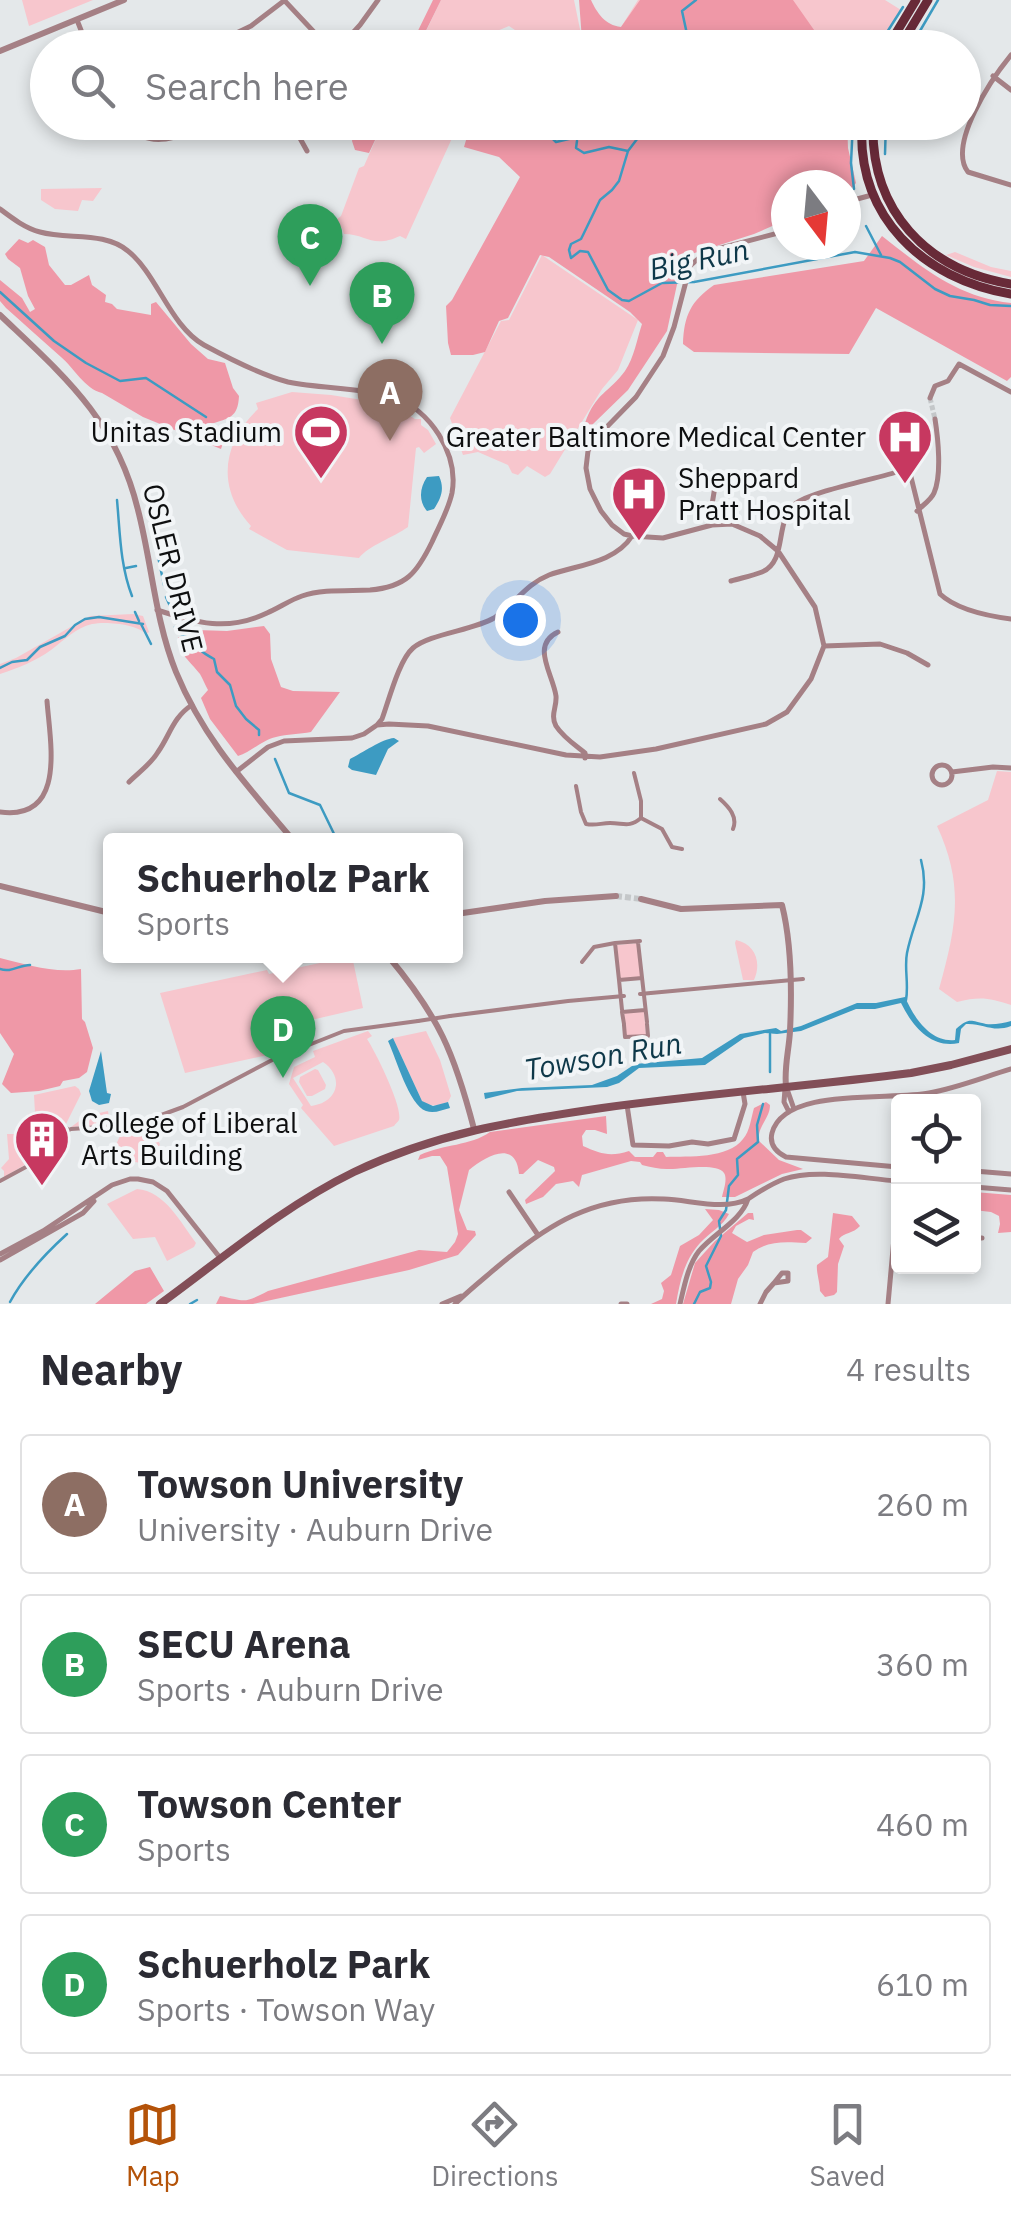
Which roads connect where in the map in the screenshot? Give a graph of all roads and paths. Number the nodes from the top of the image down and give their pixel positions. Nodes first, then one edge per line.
1 (124, 0) edge
2 (284, 0) edge
3 (378, 0) edge
4 (916, 0) edge
5 (928, 0) edge
6 (77, 20) junction
7 (52, 30) edge
8 (81, 30) edge
9 (243, 30) edge
10 (312, 30) edge
11 (356, 30) edge
12 (897, 30) edge
13 (910, 30) edge
14 (30, 39) edge
15 (0, 51) edge
16 (1011, 56) edge
17 (994, 76) junction
18 (1011, 90) edge
19 (981, 99) edge
20 (300, 140) edge
21 (862, 140) edge
22 (874, 140) edge
23 (965, 140) edge
24 (306, 151) dead end
25 (875, 157) junction
26 (1011, 185) edge
27 (874, 195) junction
28 (861, 198) edge
29 (0, 210) edge
30 (771, 234) edge
31 (918, 241) junction
32 (1011, 284) edge
33 (1011, 294) edge
34 (0, 314) edge
35 (1011, 392) edge
36 (930, 398) dead end
37 (935, 419) tunnel mouth
38 (716, 480) dead end
39 (917, 511) junction
40 (712, 525) junction
41 (632, 536) junction
42 (778, 551) junction
43 (731, 580) dead end
44 (157, 610) junction
45 (1011, 619) edge
46 (558, 632) dead end
47 (824, 646) junction
48 (928, 665) dead end
49 (47, 702) dead end
50 (192, 705) junction
51 (377, 725) junction
52 (585, 758) junction
53 (1011, 768) edge
54 (236, 772) junction
55 (952, 772) dead end
56 (634, 773) dead end
57 (129, 782) dead end
58 (576, 786) dead end
59 (720, 799) dead end
60 (0, 812) edge
61 (640, 818) junction
62 (732, 830) dead end
63 (287, 833) edge
64 (682, 848) dead end
65 (0, 886) edge
66 (616, 896) tunnel mouth
67 (641, 899) tunnel mouth
68 (103, 911) edge
69 (463, 913) edge
70 (615, 943) junction
71 (582, 962) dead end
72 (394, 963) edge
73 (642, 978) junction
74 (803, 978) dead end
75 (790, 979) junction
76 (620, 980) junction
77 (642, 994) junction
78 (622, 996) junction
79 (645, 1010) junction
80 (622, 1012) junction
81 (1011, 1048) edge
82 (1011, 1069) edge
83 (786, 1086) junction
84 (743, 1091) junction
85 (627, 1105) junction
86 (792, 1111) junction
87 (474, 1129) junction
88 (71, 1130) dead end
89 (61, 1133) dead end
90 (891, 1165) edge
91 (981, 1172) edge
92 (1011, 1174) edge
93 (0, 1181) edge
94 (891, 1181) edge
95 (981, 1188) edge
96 (1011, 1190) edge
97 (508, 1192) dead end
98 (748, 1199) junction
99 (538, 1235) junction
100 (0, 1257) edge
101 (221, 1259) junction
102 (892, 1274) edge
103 (774, 1283) dead end
104 (464, 1295) junction
105 (160, 1304) edge
106 (442, 1304) edge
107 (456, 1304) edge
108 (680, 1304) edge
109 (760, 1304) edge
110 (888, 1304) edge

1 - 6 street
2 - 9 street
2 - 10 street
3 - 11 street
4 - 12 main road
5 - 13 main road
6 - 7 street
6 - 8 street
14 - 15 street
16 - 17 street
17 - 18 street
17 - 19 street
20 - 24 street
21 - 27 main road
22 - 25 main road
23 - 26 street
25 - 27 main road
25 - 31 main road
27 - 28 street
27 - 31 main road
27 - 33 main road
29 - 44 street
30 - 41 street
31 - 32 main road
34 - 44 street, OSLER DRIVE
35 - 36 street
37 - 39 street
38 - 40 street
39 - 42 street
39 - 45 street
40 - 41 street
40 - 42 street
41 - 51 street
42 - 43 street
42 - 47 street
44 - 50 street, OSLER DRIVE
46 - 52 street
47 - 48 street
47 - 52 street
49 - 60 street
50 - 54 street, OSLER DRIVE
50 - 57 street
51 - 52 street
51 - 54 street
53 - 55 street
54 - 63 street, OSLER DRIVE
56 - 61 street
58 - 61 street
59 - 62 street
61 - 64 street
65 - 68 street
66 - 69 street
67 - 75 street
70 - 71 street
70 - 73 street
70 - 76 street
72 - 87 street
73 - 76 street
73 - 77 street
74 - 75 street
75 - 77 street
75 - 83 street
76 - 78 street
77 - 79 street
78 - 80 street
78 - 88 street, bridge
79 - 80 street
79 - 80 street
81 - 83 main road
82 - 86 street
83 - 84 main road
83 - 86 street
84 - 85 main road
84 - 85 street
85 - 87 main road
86 - 90 street
87 - 101 main road
89 - 93 street
91 - 92 street
94 - 98 street
95 - 96 street
97 - 99 street
98 - 99 street
98 - 108 street
99 - 104 street
100 - 101 street
101 - 105 main road
102 - 110 street
103 - 109 street
104 - 106 street
104 - 107 street

